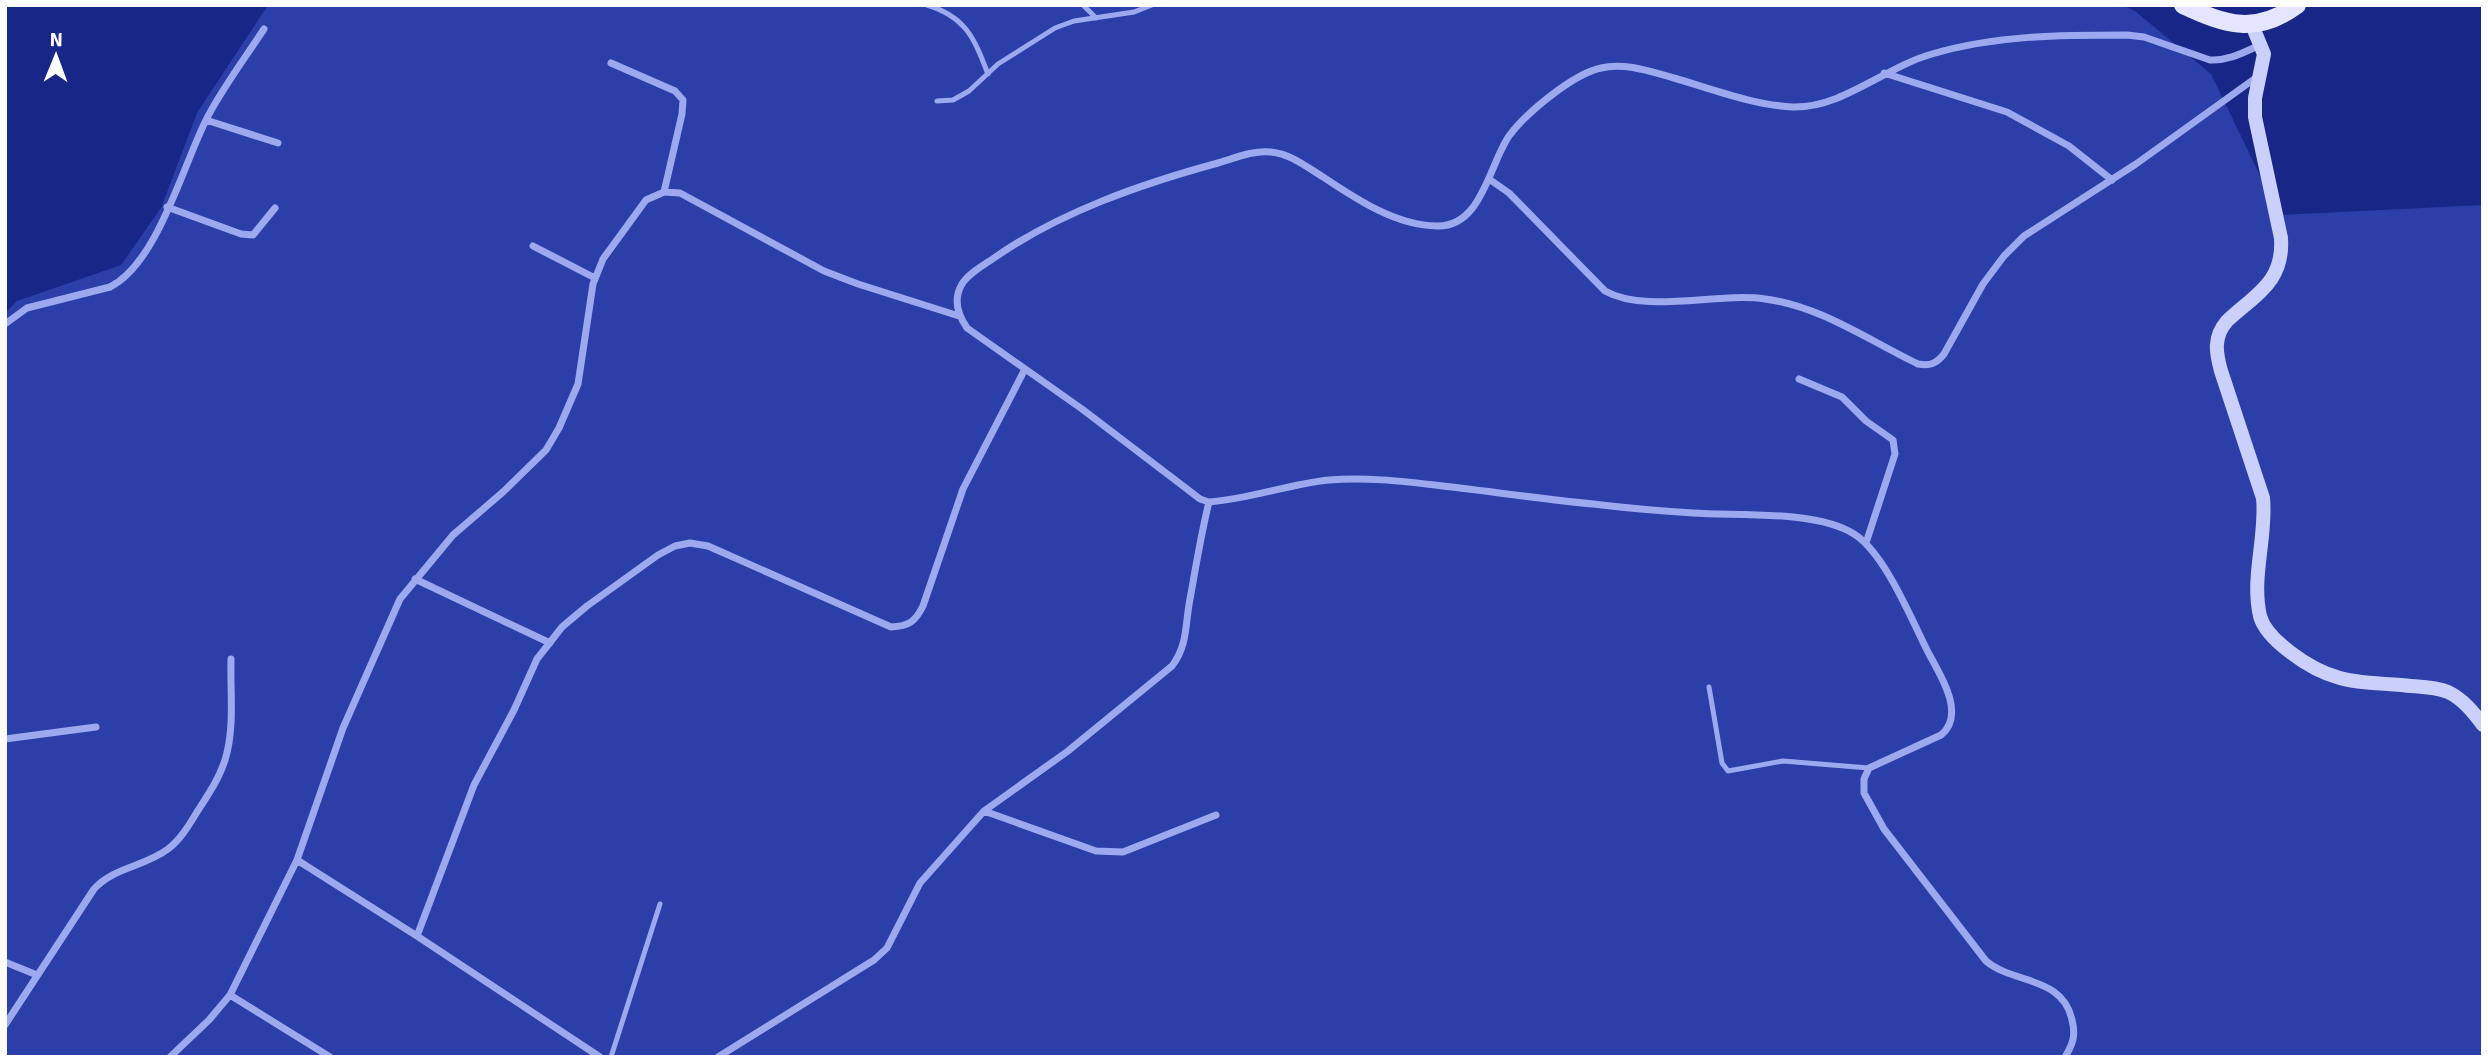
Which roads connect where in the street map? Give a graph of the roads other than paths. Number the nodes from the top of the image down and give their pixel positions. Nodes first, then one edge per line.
1 (927, 5) edge
2 (1083, 5) edge
3 (1152, 5) edge
4 (2183, 5) edge
5 (2297, 5) edge
6 (1096, 18) junction
7 (2252, 25) junction
8 (264, 29) dead end
9 (2261, 44) junction
10 (611, 63) dead end
11 (1884, 73) junction
12 (988, 74) junction
13 (2260, 75) junction
14 (937, 101) dead end
15 (206, 120) junction
16 (278, 143) dead end
17 (1489, 179) junction
18 (2112, 180) junction
19 (664, 191) junction
20 (167, 207) junction
21 (275, 208) dead end
22 (533, 246) dead end
23 (595, 278) junction
24 (959, 316) junction
25 (5, 324) edge
26 (1025, 369) junction
27 (1799, 379) dead end
28 (1209, 502) junction
29 (1866, 543) junction
30 (415, 579) junction
31 (550, 643) junction
32 (231, 659) dead end
33 (1709, 687) dead end
34 (2483, 725) edge
35 (96, 727) dead end
36 (5, 739) edge
37 (1869, 768) junction
38 (984, 811) junction
39 (1216, 814) dead end
40 (297, 860) junction
41 (660, 904) dead end
42 (417, 936) junction
43 (5, 962) edge
44 (37, 975) junction
45 (230, 995) junction
46 (5, 1025) edge
47 (170, 1057) edge
48 (330, 1057) edge
49 (600, 1057) edge
50 (611, 1057) edge
51 (718, 1057) edge
52 (2065, 1057) edge

1 - 12 lane
2 - 6 lane
3 - 6 lane
4 - 7 main road
5 - 7 main road
6 - 12 lane
7 - 9 street
8 - 15 street
9 - 11 street
9 - 13 street
10 - 19 street
11 - 17 street
11 - 18 street
12 - 14 lane
13 - 18 street
13 - 34 street
15 - 16 street
15 - 20 street
17 - 18 street
17 - 24 street
19 - 23 street
19 - 24 street
20 - 21 street
20 - 25 street
22 - 23 street
23 - 30 street
24 - 26 street
26 - 28 street
26 - 31 street
27 - 29 street
28 - 29 street
28 - 38 street
29 - 37 street
30 - 31 street
30 - 40 street
31 - 42 street
32 - 44 street
33 - 37 lane
35 - 36 street
37 - 52 street
38 - 39 street
38 - 51 street
40 - 42 street
40 - 45 street
41 - 50 lane
42 - 49 street
43 - 44 street
44 - 46 street
45 - 47 street
45 - 48 street

